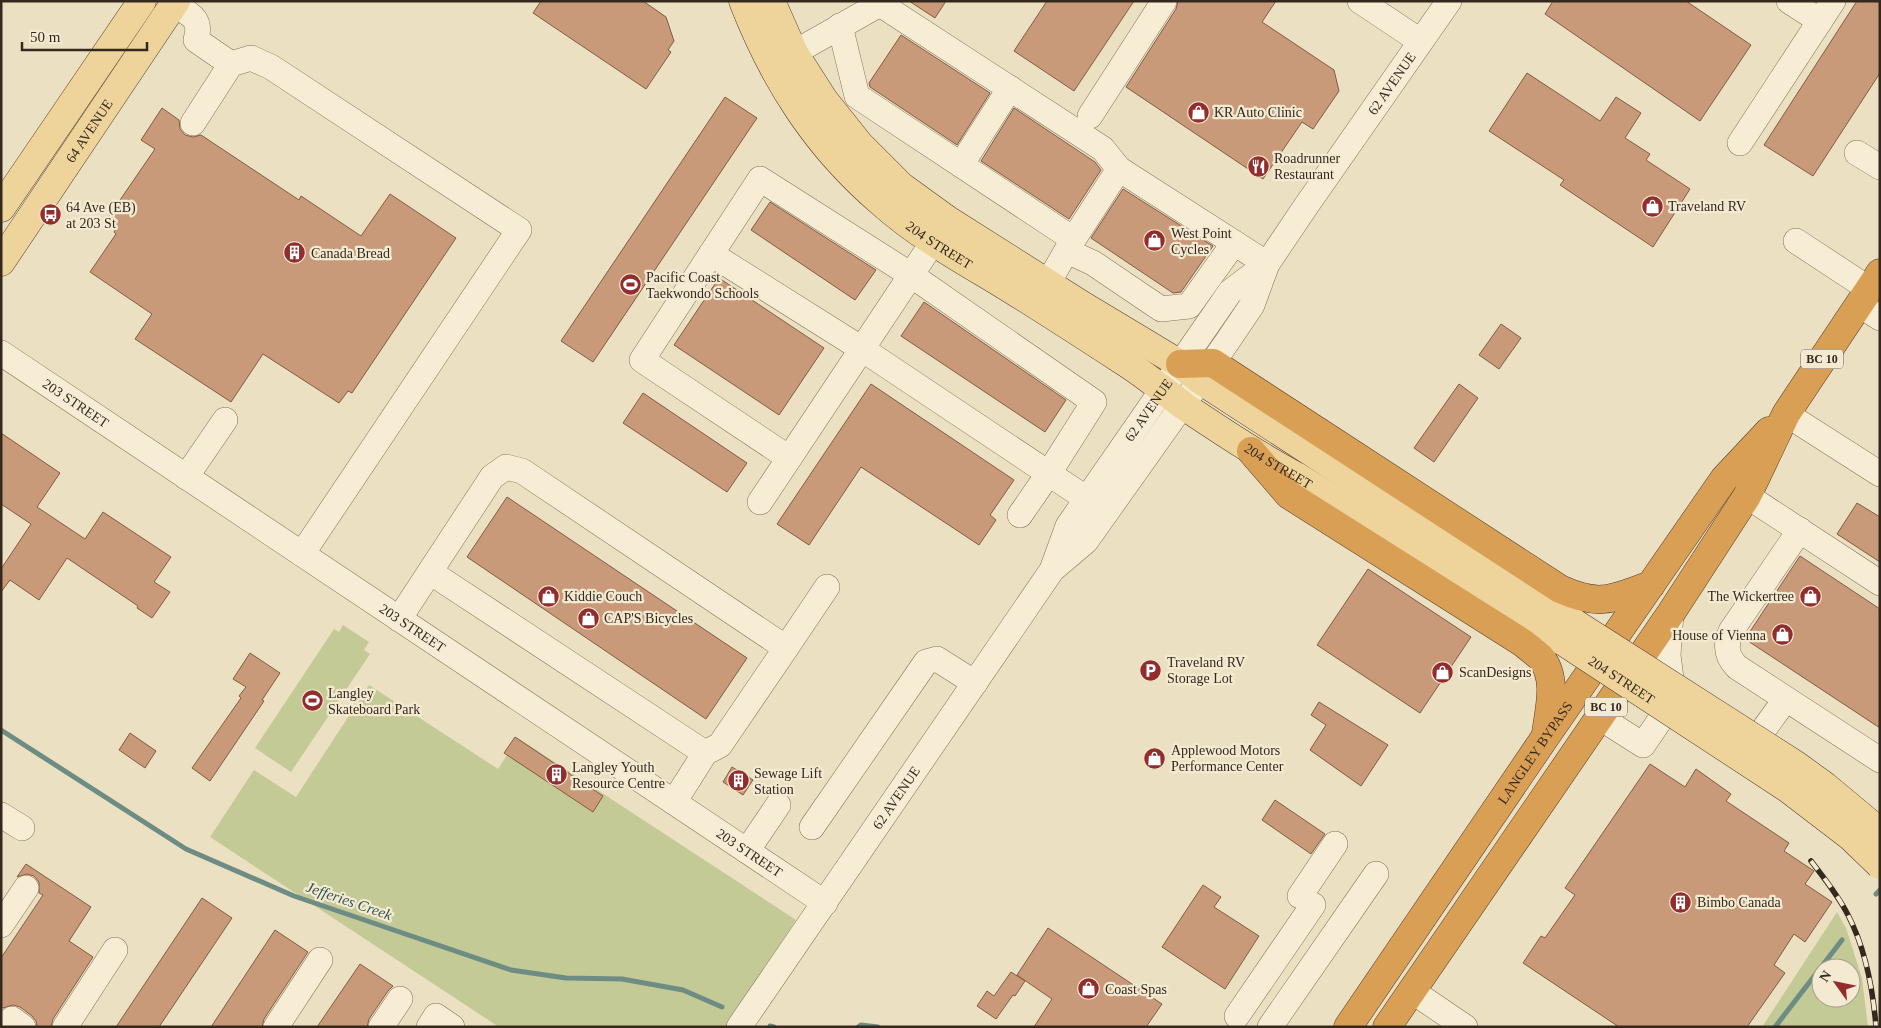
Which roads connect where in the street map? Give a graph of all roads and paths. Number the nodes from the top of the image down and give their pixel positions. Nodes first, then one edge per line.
1 (142, 1) edge
2 (743, 1) edge
3 (771, 1) edge
4 (1164, 1) edge
5 (1360, 1) edge
6 (1449, 1) edge
7 (1789, 1) edge
8 (175, 3) edge
9 (1826, 11) edge
10 (840, 26) junction
11 (1420, 41) junction
12 (783, 59) junction
13 (100, 63) junction
14 (231, 64) junction
15 (1010, 88) junction
16 (106, 108) junction
17 (1090, 116) dead end
18 (192, 123) dead end
19 (1740, 143) dead end
20 (1857, 153) dead end
21 (961, 165) junction
22 (1880, 168) edge
23 (1119, 169) junction
24 (1, 208) edge
25 (940, 231) junction
26 (1796, 241) dead end
27 (1234, 243) junction
28 (1070, 245) junction
29 (711, 254) junction
30 (1, 262) edge
31 (1267, 264) junction
32 (911, 275) junction
33 (1048, 283) junction
34 (1872, 296) edge
35 (862, 348) junction
36 (1, 353) edge
37 (1197, 369) junction
38 (1173, 397) junction
39 (1786, 414) junction
40 (225, 420) dead end
41 (1251, 451) junction
42 (789, 458) junction
43 (1049, 473) junction
44 (1880, 474) edge
45 (186, 478) junction
46 (1748, 496) junction
47 (1086, 499) junction
48 (760, 502) dead end
49 (1020, 515) dead end
50 (1800, 530) junction
51 (302, 554) junction
52 (1052, 570) junction
53 (430, 572) junction
54 (1880, 583) edge
55 (1651, 584) junction
56 (827, 587) dead end
57 (1671, 613) junction
58 (399, 619) junction
59 (1570, 633) junction
60 (786, 648) junction
61 (975, 683) junction
62 (1785, 700) junction
63 (1673, 701) junction
64 (1600, 717) junction
65 (1546, 736) junction
66 (705, 753) junction
67 (1880, 760) edge
68 (674, 802) junction
69 (778, 805) dead end
70 (1, 814) edge
71 (812, 827) dead end
72 (22, 828) dead end
73 (1880, 832) edge
74 (1335, 844) dead end
75 (747, 852) junction
76 (1880, 865) edge
77 (1376, 874) dead end
78 (26, 888) dead end
79 (825, 903) junction
80 (1, 925) edge
81 (115, 950) dead end
82 (320, 960) dead end
83 (1412, 991) junction
84 (400, 999) dead end
85 (1237, 1016) dead end
86 (65, 1027) edge
87 (276, 1027) edge
88 (381, 1027) edge
89 (429, 1027) edge
90 (452, 1027) edge
91 (739, 1027) edge
92 (1270, 1027) edge
93 (1348, 1027) edge
94 (1387, 1027) edge
95 (1465, 1027) edge

1 - 13 main road
2 - 12 main road, 204 STREET
3 - 12 main road, 204 STREET
4 - 17 street
5 - 11 street
6 - 11 street, 62 AVENUE
7 - 9 street
8 - 14 street
8 - 16 main road, 64 AVENUE
9 - 19 street
10 - 12 street
10 - 15 street
10 - 21 street
11 - 31 street, 62 AVENUE
12 - 25 main road, 204 STREET
13 - 16 main road
13 - 24 main road
14 - 18 street
14 - 51 street
15 - 21 street
15 - 23 street
16 - 30 main road, 64 AVENUE
20 - 22 street
21 - 28 street
23 - 27 street
23 - 28 street
25 - 32 street
25 - 33 main road, 204 STREET
25 - 38 main road, 204 STREET
26 - 34 street
27 - 28 street
27 - 31 street
28 - 33 street
29 - 32 street
29 - 35 street
29 - 42 street
31 - 37 street, 62 AVENUE
32 - 35 street
32 - 43 street
33 - 37 main road, 204 STREET
34 - 39 highway, LANGLEY BYPASS / BC 10
35 - 42 street
35 - 43 street
36 - 45 street, 203 STREET
37 - 38 street, 62 AVENUE
37 - 55 highway
37 - 59 main road, 204 STREET
38 - 41 main road, 204 STREET
38 - 47 street, 62 AVENUE
38 - 52 street, 62 AVENUE
39 - 44 street
39 - 46 highway, LANGLEY BYPASS / BC 10
39 - 55 highway, LANGLEY BYPASS / BC 10
40 - 45 street
41 - 59 main road, 204 STREET
41 - 65 highway
42 - 48 street
43 - 47 street
43 - 49 street
45 - 51 street, 203 STREET
46 - 50 street
46 - 57 highway, LANGLEY BYPASS / BC 10
47 - 52 street, 62 AVENUE
50 - 54 street
50 - 62 street
51 - 58 street, 203 STREET
52 - 61 street, 62 AVENUE
53 - 58 street
53 - 60 street
53 - 66 street
55 - 65 highway, LANGLEY BYPASS / BC 10
56 - 60 street
57 - 63 street
57 - 64 highway, LANGLEY BYPASS / BC 10
58 - 68 street, 203 STREET
59 - 73 main road, 204 STREET, bridge
59 - 76 main road, 204 STREET, bridge
60 - 66 street
61 - 71 street
61 - 79 street, 62 AVENUE
62 - 63 street
62 - 67 street
63 - 64 street
64 - 83 highway, LANGLEY BYPASS / BC 10
65 - 93 highway, LANGLEY BYPASS / BC 10
66 - 68 street
68 - 75 street, 203 STREET
69 - 75 street
70 - 72 street
74 - 85 street
75 - 79 street, 203 STREET
77 - 92 street
78 - 80 street
79 - 91 street, 62 AVENUE
81 - 86 street
82 - 87 street
83 - 94 highway, LANGLEY BYPASS / BC 10
83 - 95 street
84 - 88 street
89 - 90 street

